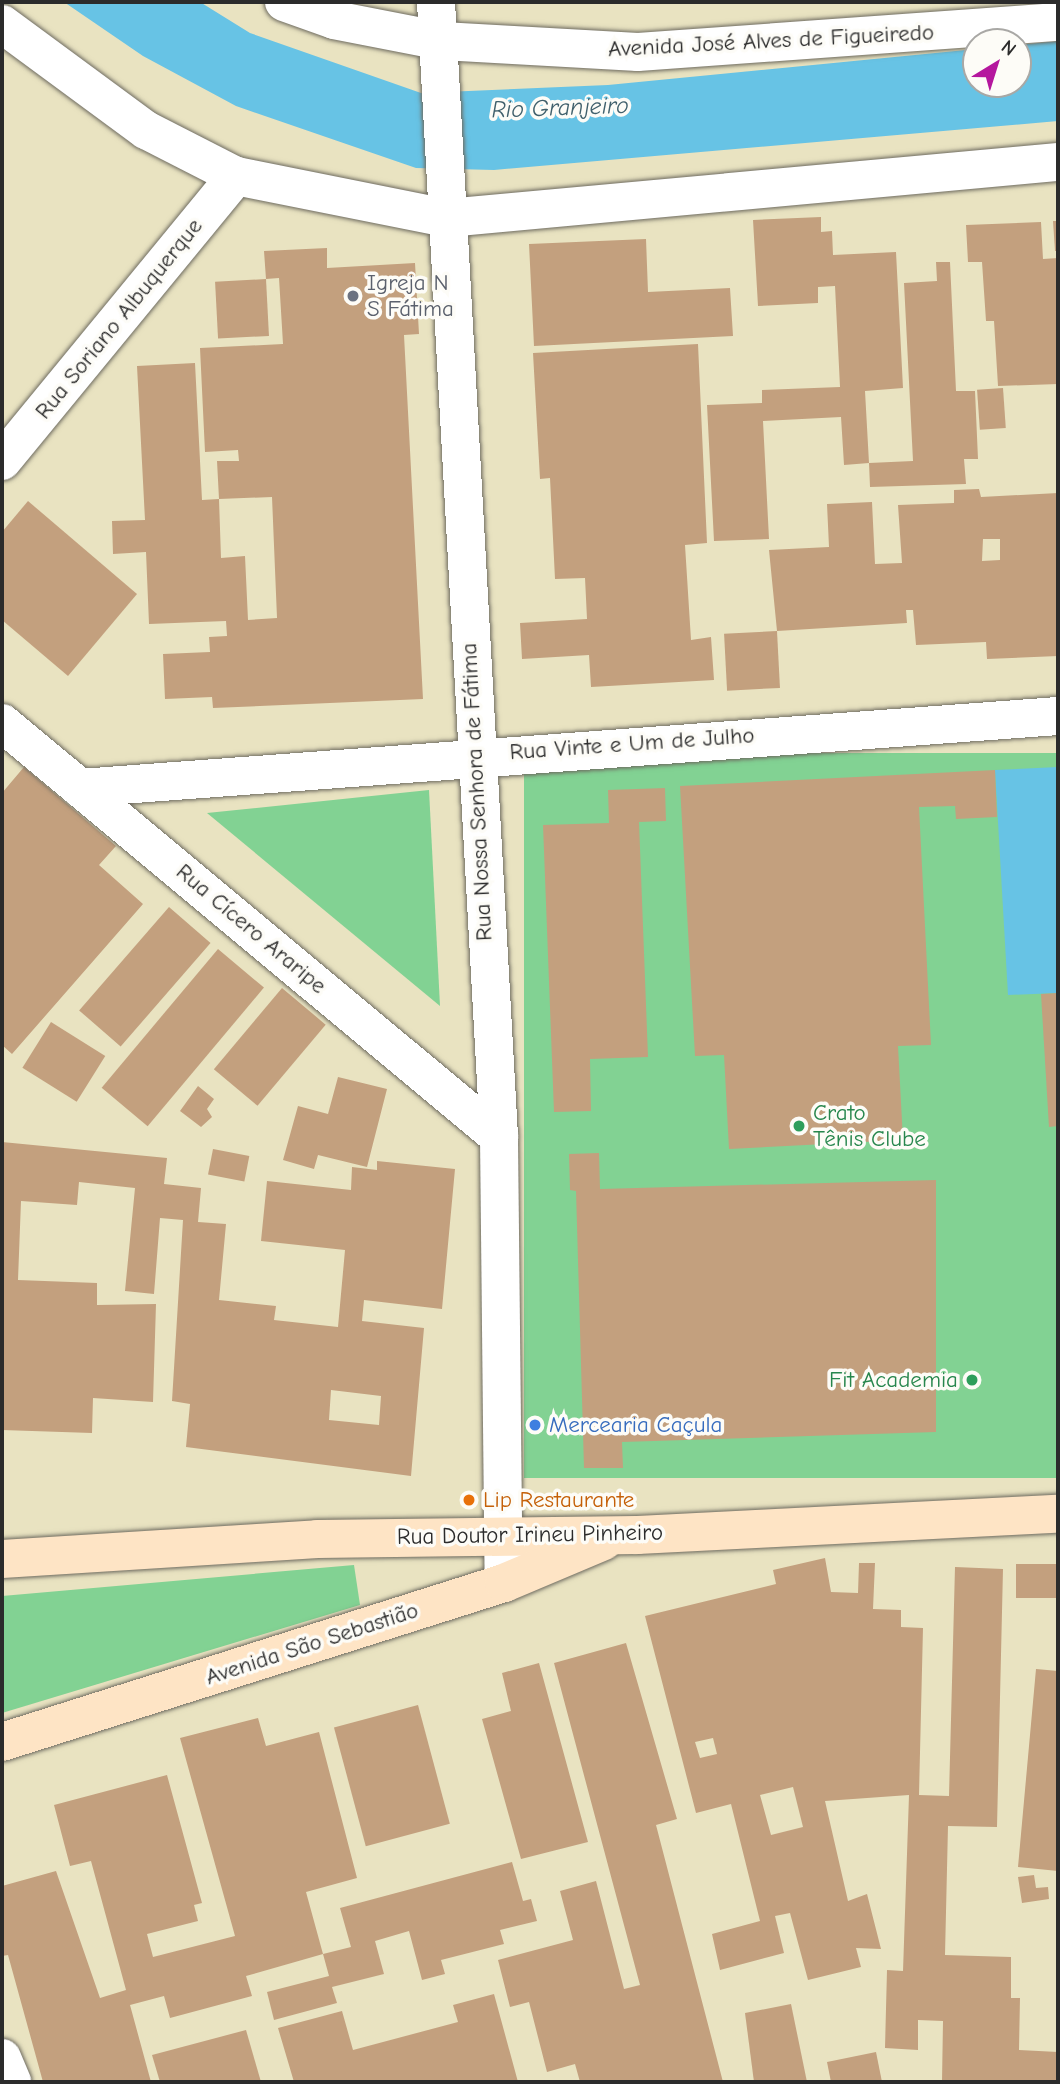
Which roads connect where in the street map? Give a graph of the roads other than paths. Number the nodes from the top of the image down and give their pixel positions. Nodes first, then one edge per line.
1 (284, 2) edge
2 (436, 2) edge
3 (1058, 22) edge
4 (2, 24) edge
5 (443, 56) junction
6 (1058, 162) edge
7 (236, 176) junction
8 (447, 203) junction
9 (2, 461) edge
10 (1058, 716) edge
11 (2, 723) edge
12 (474, 755) junction
13 (80, 788) junction
14 (499, 1136) junction
15 (1058, 1514) edge
16 (508, 1534) junction
17 (619, 1535) junction
18 (2, 1559) edge
19 (504, 1583) junction
20 (2, 1742) edge
21 (2, 2058) edge
22 (12, 2082) edge

1 - 5 street, Avenida José Alves de Figueiredo
2 - 5 street, Rua Nossa Senhora de Fátima
3 - 5 street, Avenida José Alves de Figueiredo
4 - 7 street
5 - 8 street, Rua Nossa Senhora de Fátima
6 - 8 street
7 - 8 street
7 - 9 street, Rua Soriano Albuquerque
8 - 12 street, Rua Nossa Senhora de Fátima
10 - 12 street, Rua Vinte e Um de Julho
11 - 13 street, Rua Cícero Araripe
12 - 13 street, Rua Vinte e Um de Julho
12 - 14 street, Rua Nossa Senhora de Fátima
13 - 14 street, Rua Cícero Araripe
14 - 16 street, Rua Nossa Senhora de Fátima
15 - 17 street, Rua Doutor Irineu Pinheiro
16 - 17 street, Rua Doutor Irineu Pinheiro
16 - 18 street, Rua Doutor Irineu Pinheiro
16 - 19 street, Rua Nossa Senhora de Fátima
17 - 19 street, Avenida São Sebastião
19 - 20 street, Avenida São Sebastião
21 - 22 street

